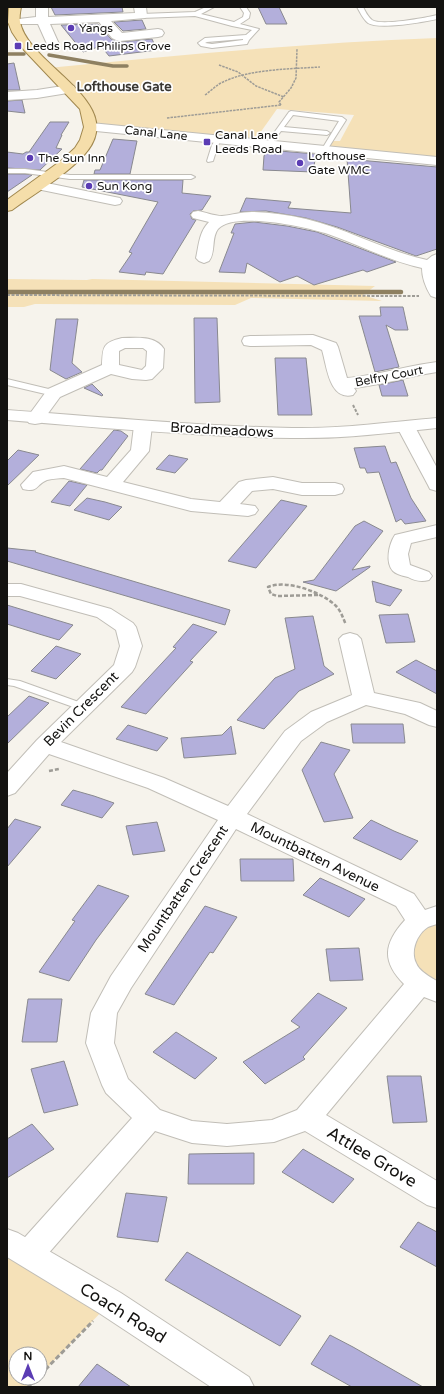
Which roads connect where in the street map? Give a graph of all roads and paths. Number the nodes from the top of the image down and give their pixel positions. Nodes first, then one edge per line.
1 (15, 7) edge
2 (42, 7) edge
3 (211, 7) edge
4 (243, 7) edge
5 (360, 7) edge
6 (141, 11) edge
7 (196, 14) junction
8 (101, 17) junction
9 (437, 17) edge
10 (42, 20) junction
11 (234, 25) junction
12 (13, 29) edge
13 (158, 33) dead end
14 (246, 41) junction
15 (53, 44) dead end
16 (297, 49) dead end
17 (219, 65) dead end
18 (320, 67) dead end
19 (296, 69) junction
20 (244, 76) junction
21 (69, 89) junction
22 (205, 95) dead end
23 (284, 97) junction
24 (9, 98) edge
25 (282, 105) junction
26 (291, 113) junction
27 (309, 117) dead end
28 (167, 118) dead end
29 (91, 126) junction
30 (279, 129) junction
31 (302, 131) junction
32 (327, 133) dead end
33 (219, 139) junction
34 (269, 144) junction
35 (326, 149) junction
36 (210, 161) dead end
37 (437, 161) edge
38 (7, 171) edge
39 (51, 175) junction
40 (191, 177) dead end
41 (37, 185) junction
42 (115, 201) dead end
43 (8, 204) edge
44 (198, 215) dead end
45 (220, 220) junction
46 (357, 241) junction
47 (338, 248) dead end
48 (204, 258) dead end
49 (433, 262) edge
50 (437, 293) edge
51 (7, 295) edge
52 (421, 296) dead end
53 (250, 341) dead end
54 (437, 367) edge
55 (110, 368) dead end
56 (7, 382) edge
57 (344, 388) junction
58 (54, 393) junction
59 (7, 416) edge
60 (35, 418) junction
61 (437, 424) edge
62 (143, 426) junction
63 (406, 427) junction
64 (364, 430) junction
65 (111, 484) junction
66 (30, 485) dead end
67 (437, 485) edge
68 (335, 489) dead end
69 (225, 508) junction
70 (248, 510) dead end
71 (437, 531) edge
72 (422, 576) dead end
73 (7, 590) edge
74 (318, 595) junction
75 (350, 639) joint
76 (7, 682) edge
77 (364, 698) junction
78 (83, 707) junction
79 (437, 720) edge
80 (45, 745) junction
81 (60, 769) dead end
82 (12, 783) edge
83 (232, 817) junction
84 (428, 918) edge
85 (428, 988) edge
86 (150, 1118) junction
87 (307, 1118) junction
88 (437, 1196) edge
89 (18, 1248) edge
90 (110, 1303) junction
91 (48, 1367) edge
92 (238, 1387) edge

1 - 12 main road
2 - 10 street
3 - 7 lane
4 - 11 lane
5 - 9 lane
6 - 7 lane
6 - 8 street
7 - 11 lane
8 - 10 street
8 - 13 street
10 - 12 street
10 - 15 street
11 - 14 lane
12 - 21 main road
14 - 14 lane
16 - 19 path
17 - 20 path
18 - 19 path
19 - 20 path
19 - 23 path
20 - 22 path
20 - 23 path
21 - 24 street
21 - 29 main road
23 - 25 path
25 - 26 path
25 - 28 path
26 - 30 lane
26 - 35 lane
27 - 31 lane
29 - 33 street, Canal Lane
29 - 39 main road
30 - 31 lane
30 - 34 lane
31 - 32 lane
33 - 34 street, Canal Lane
33 - 36 lane
34 - 35 street, Canal Lane
35 - 37 street, Canal Lane
38 - 39 lane
39 - 40 lane
39 - 41 main road
41 - 42 street
41 - 43 main road
44 - 45 street
45 - 46 street
45 - 48 street
46 - 47 street
46 - 49 street
49 - 50 street
51 - 52 path
53 - 57 street, Belfry Court
54 - 57 street, Belfry Court
55 - 58 street
56 - 58 lane
57 - 64 path
58 - 60 street
59 - 60 street, Broadmeadows
60 - 62 street, Broadmeadows
61 - 63 street, Broadmeadows
62 - 64 street, Broadmeadows
62 - 65 street
63 - 64 street, Broadmeadows
63 - 67 street
65 - 66 street
65 - 69 street
68 - 69 street
69 - 70 street
71 - 72 street
73 - 78 street, Bevin Crescent
74 - 74 path
74 - 75 path
75 - 77 street
76 - 78 lane
77 - 79 street
77 - 83 street, Mountbatten Crescent
78 - 80 street, Bevin Crescent
80 - 82 street, Bevin Crescent
80 - 83 street, Mountbatten Avenue
81 - 82 path
83 - 84 street, Mountbatten Avenue
83 - 86 street, Mountbatten Crescent
84 - 85 street, Mountbatten Avenue
85 - 87 street, Mountbatten Crescent
86 - 87 street, Mountbatten Crescent
86 - 89 street
87 - 88 street, Attlee Grove
89 - 90 street, Coach Road
90 - 91 path
90 - 92 street, Coach Road

